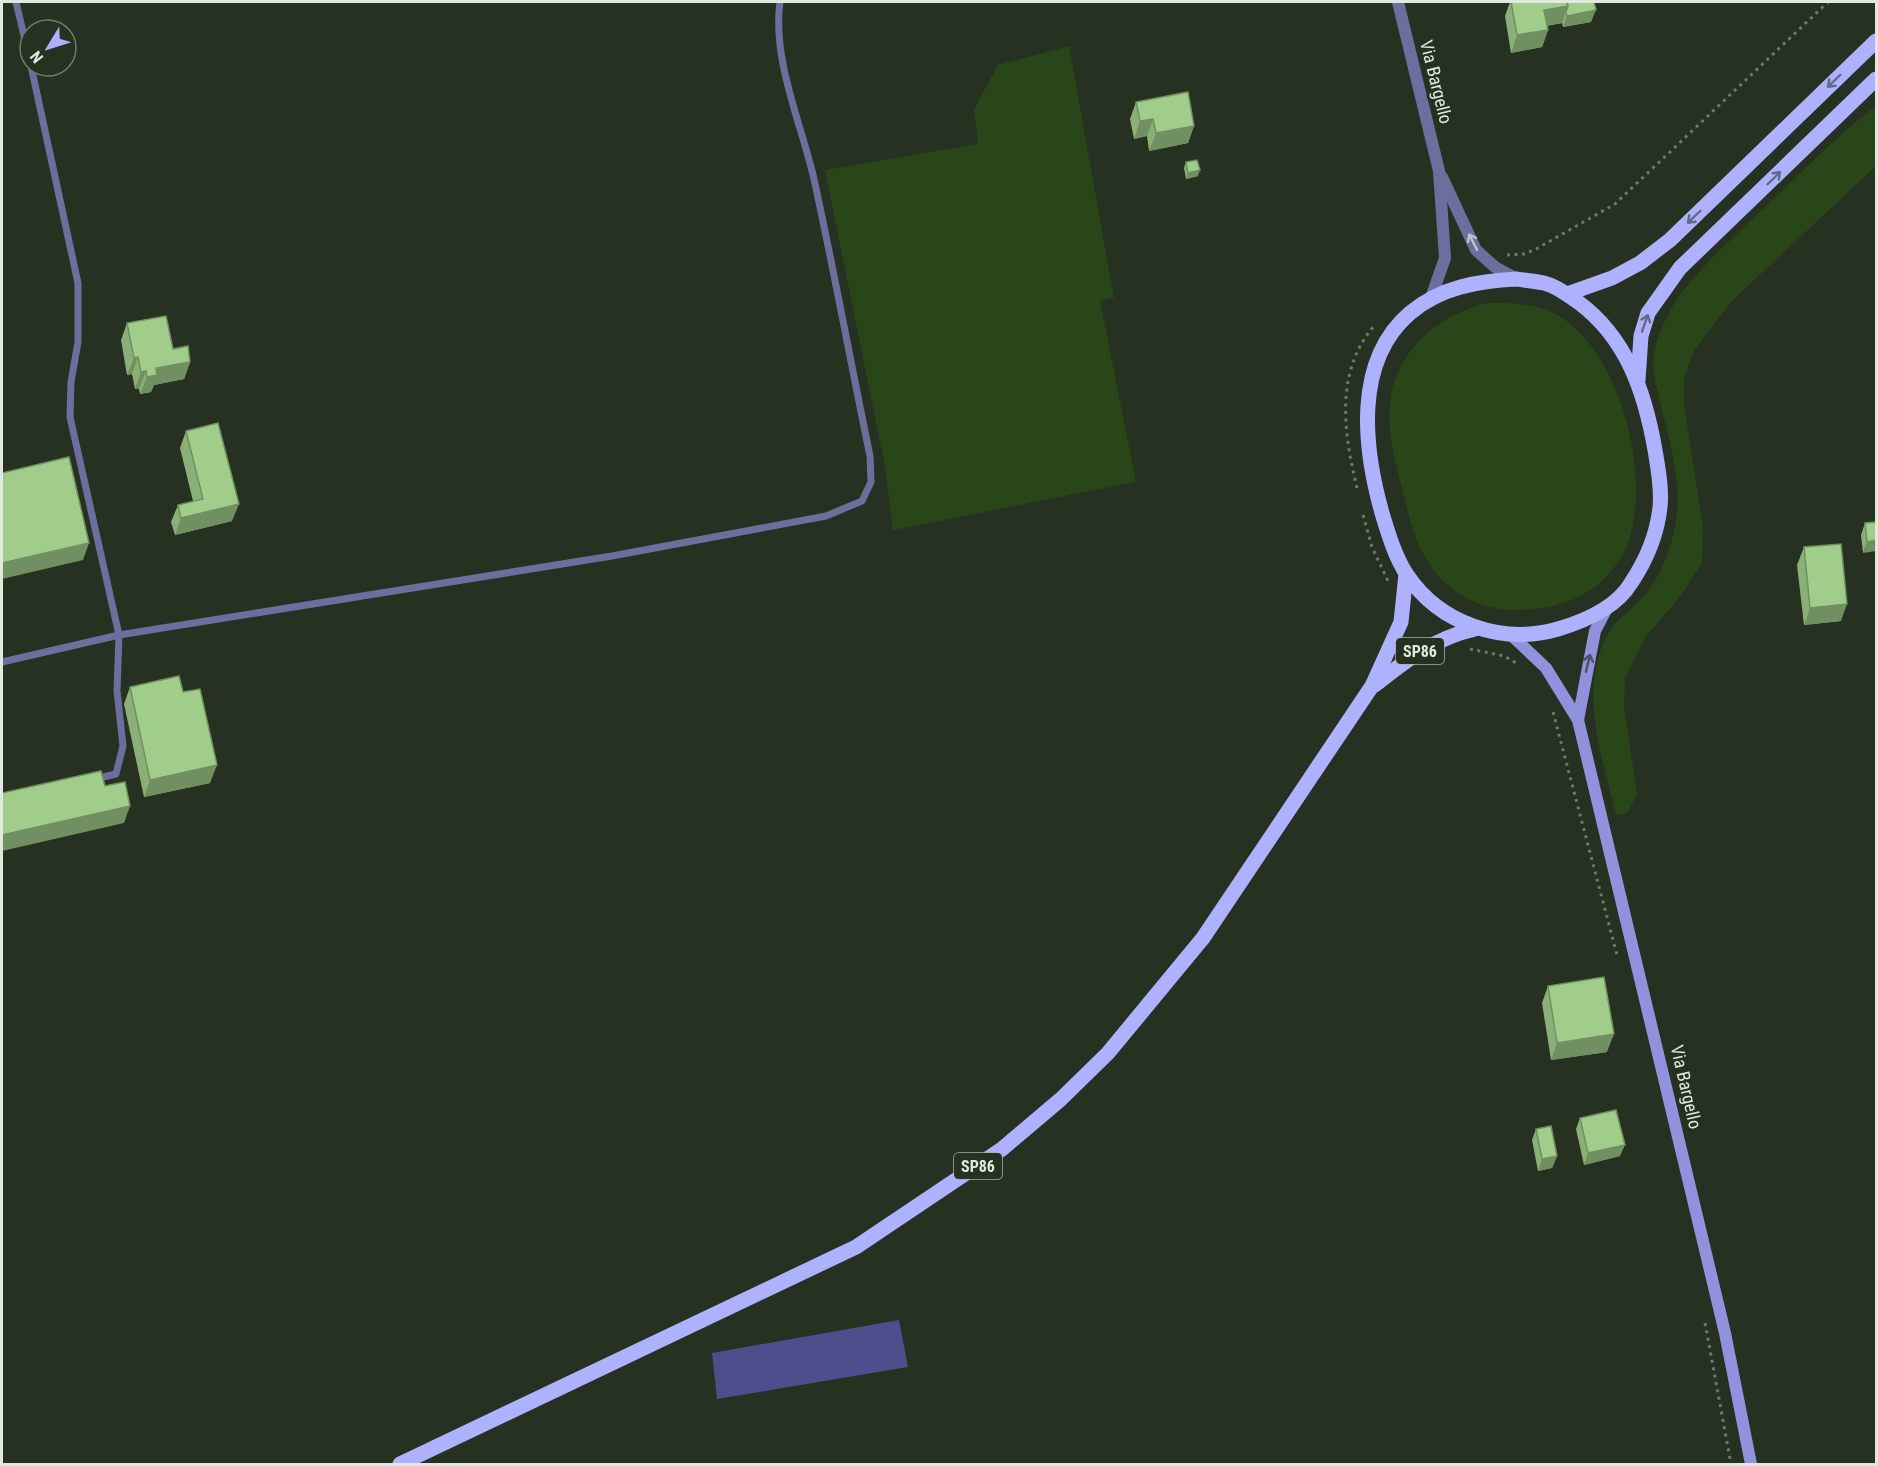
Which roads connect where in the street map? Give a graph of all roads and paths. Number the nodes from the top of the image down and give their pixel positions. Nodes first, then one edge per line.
1 (16, 2) edge
2 (780, 2) edge
3 (1398, 2) edge
4 (1828, 2) edge
5 (20, 18) edge
6 (1876, 41) edge
7 (34, 78) edge
8 (1876, 79) edge
9 (1439, 171) junction
10 (1504, 255) dead end
11 (1516, 279) junction
12 (1567, 294) junction
13 (1431, 298) junction
14 (1638, 380) junction
15 (1406, 574) junction
16 (1607, 608) junction
17 (1475, 629) junction
18 (1510, 634) junction
19 (119, 635) junction
20 (1467, 648) dead end
21 (2, 662) edge
22 (1520, 665) dead end
23 (1372, 686) junction
24 (1552, 708) dead end
25 (1578, 720) junction
26 (84, 781) edge
27 (1618, 961) dead end
28 (1705, 1322) dead end
29 (423, 1453) junction
30 (390, 1464) edge
31 (402, 1464) edge
32 (1731, 1464) edge
33 (1750, 1464) edge

1 - 5 lane
2 - 19 lane
3 - 9 street, Via Bargello
4 - 10 path
6 -> 12 main road
7 - 19 lane
14 -> 8 main road
11 -> 9 street, Via Bargello
9 - 13 street, Via Bargello
11 - 12 main road
11 - 13 main road
12 - 14 main road
13 - 15 main road
14 - 16 main road
15 - 17 main road
15 - 23 main road, SP86
16 - 18 main road
25 -> 16 main road, Via Bargello
17 - 18 main road
17 - 23 main road, SP86
18 - 25 main road, Via Bargello
19 - 21 lane
19 - 26 lane
20 - 22 path
23 - 29 main road, SP86
24 - 27 path
25 - 33 main road, Via Bargello
28 - 32 path
29 - 30 main road
29 - 31 main road

